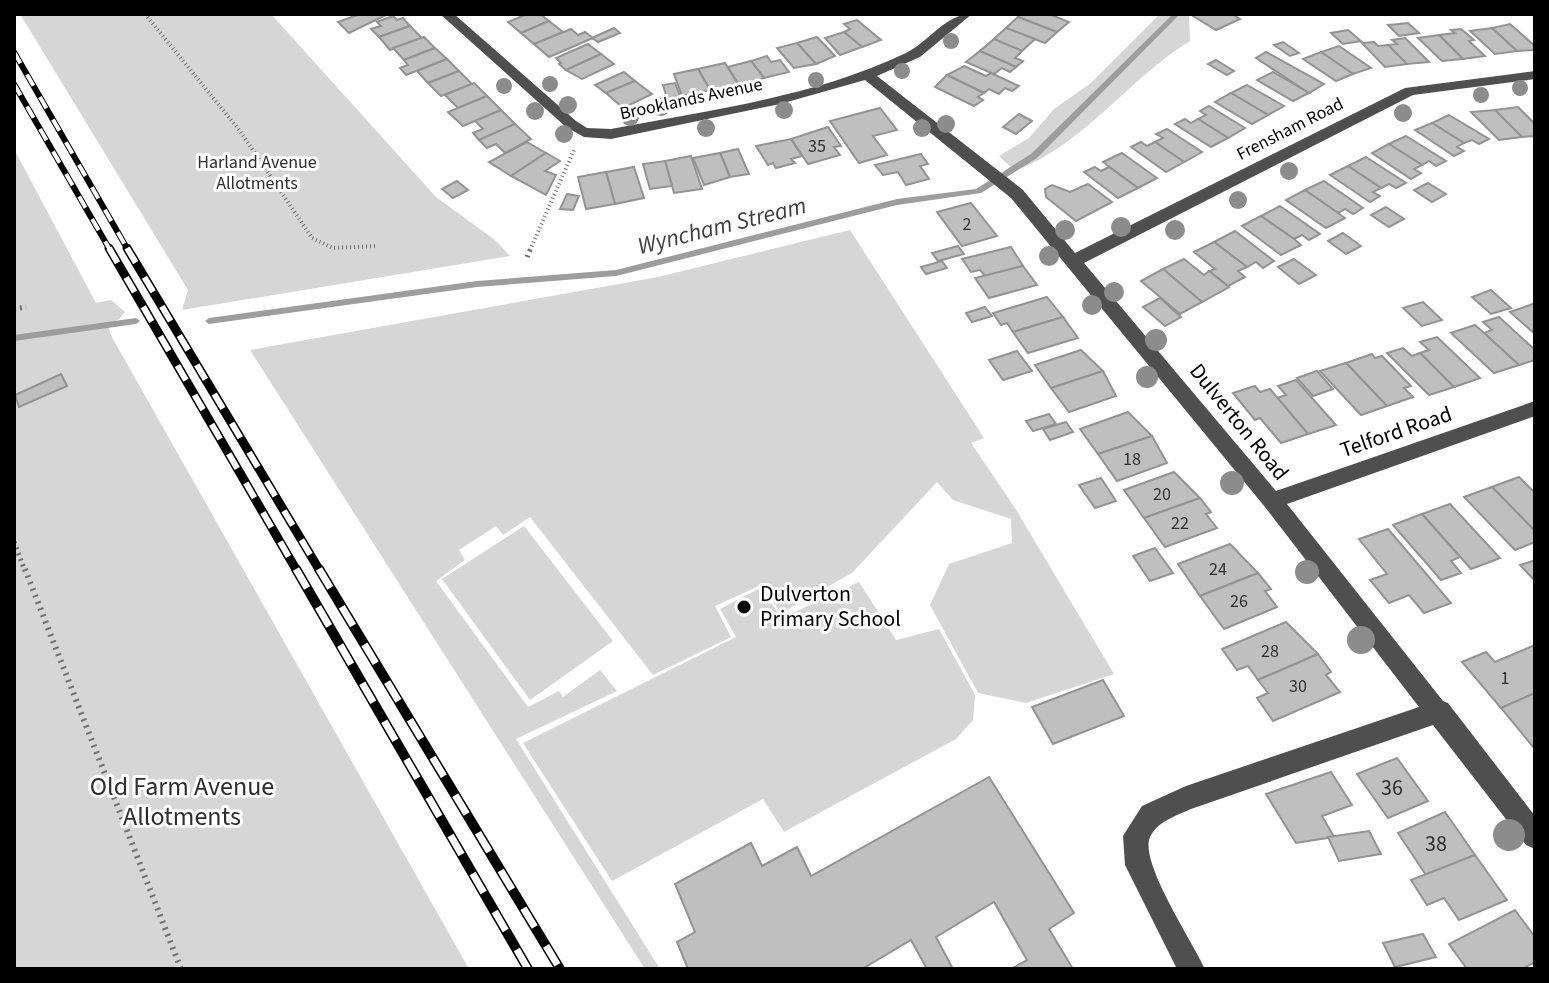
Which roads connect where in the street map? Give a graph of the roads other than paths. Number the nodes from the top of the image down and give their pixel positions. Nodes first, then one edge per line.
1 (446, 14) edge
2 (966, 14) edge
3 (867, 75) junction
4 (1535, 75) edge
5 (1075, 260) junction
6 (1535, 408) edge
7 (1272, 501) junction
8 (1440, 711) junction
9 (1535, 836) edge
10 (1191, 969) edge

1 - 3 street, Brooklands Avenue
2 - 3 street, Brooklands Avenue
3 - 5 street, Dulverton Road
4 - 5 street, Frensham Road
5 - 7 street, Dulverton Road
6 - 7 street, Telford Road
7 - 8 street, Dulverton Road
8 - 9 street, Dulverton Road
8 - 10 street

